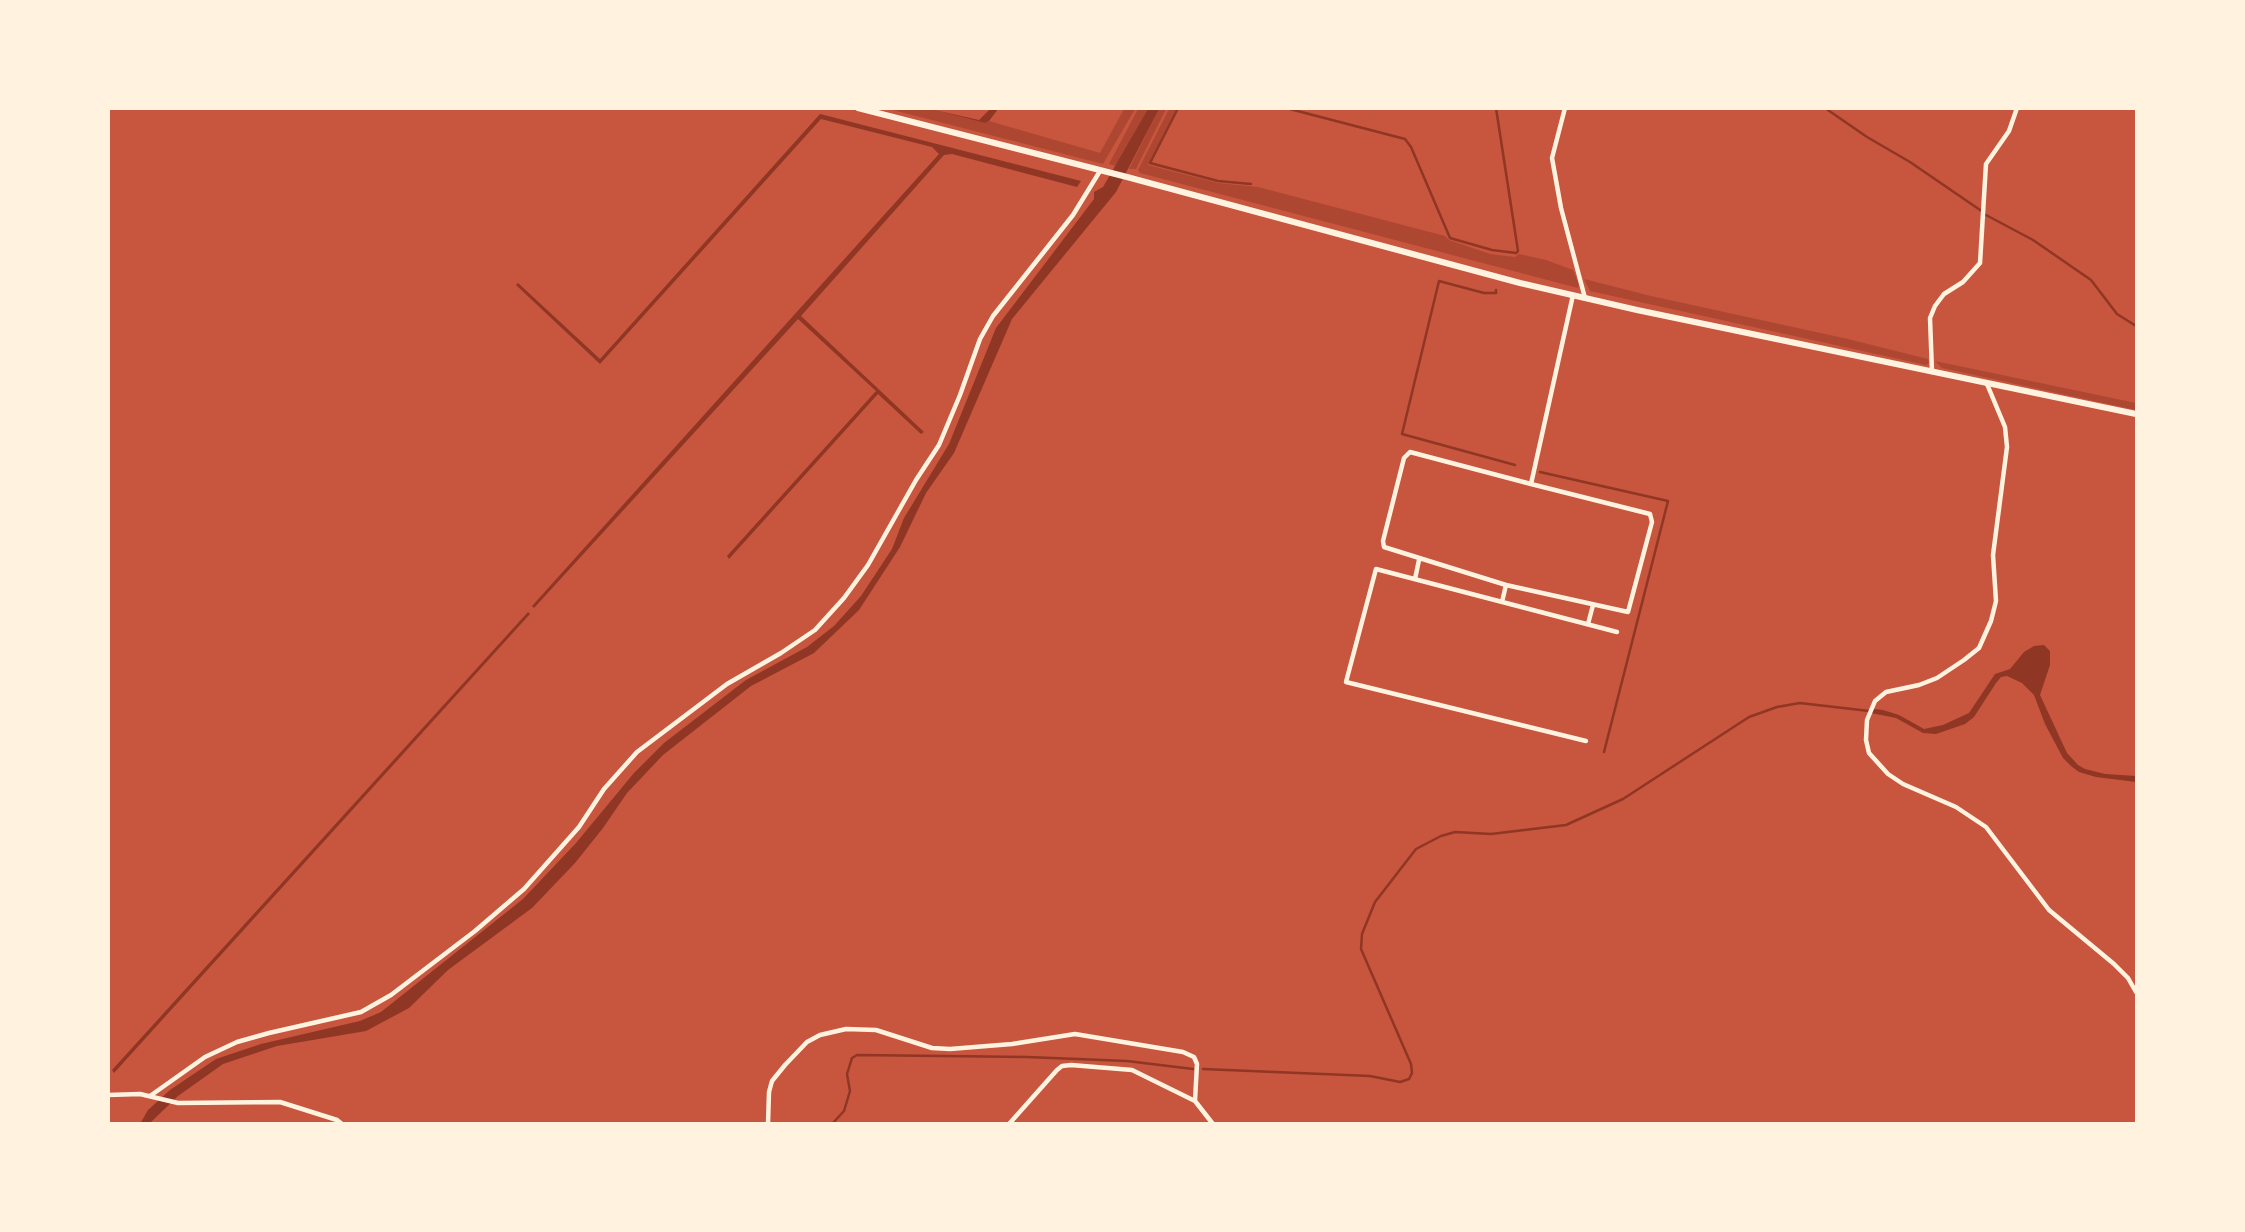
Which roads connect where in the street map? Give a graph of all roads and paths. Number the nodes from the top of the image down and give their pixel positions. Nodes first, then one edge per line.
1 (858, 108) edge
2 (1565, 108) edge
3 (2017, 108) edge
4 (1104, 172) junction
5 (1573, 295) junction
6 (1586, 298) junction
7 (1933, 372) junction
8 (1987, 383) junction
9 (2137, 414) edge
10 (1531, 484) junction
11 (1419, 560) junction
12 (1415, 579) junction
13 (1506, 585) junction
14 (1502, 602) junction
15 (1594, 605) junction
16 (1588, 624) junction
17 (1617, 632) dead end
18 (1586, 741) dead end
19 (2137, 992) edge
20 (108, 1095) edge
21 (149, 1096) junction
22 (1195, 1101) junction
23 (342, 1124) edge
24 (768, 1124) edge
25 (1009, 1124) edge
26 (1213, 1124) edge

1 - 4 main road
2 - 6 street
3 - 7 street
4 - 5 main road
4 - 21 street
5 - 6 main road
5 - 10 street
6 - 7 main road
7 - 8 main road
8 - 9 main road
8 - 19 street
10 - 11 street
10 - 15 street
11 - 12 street
11 - 13 street
12 - 14 street
12 - 18 street
13 - 14 street
13 - 15 street
14 - 16 street
15 - 16 street
16 - 17 street
20 - 21 street
21 - 23 street
22 - 24 street
22 - 25 street
22 - 26 street

